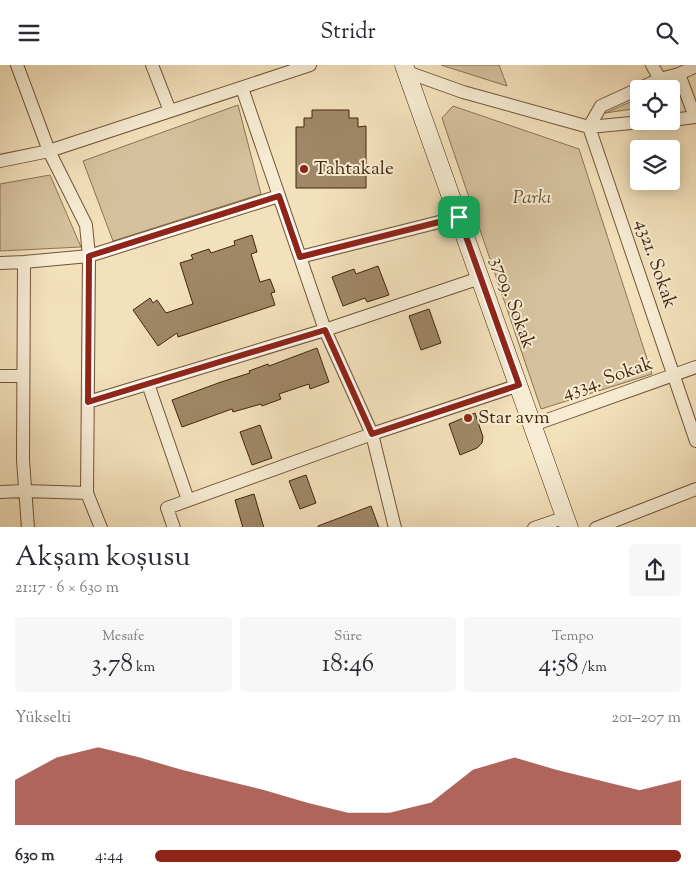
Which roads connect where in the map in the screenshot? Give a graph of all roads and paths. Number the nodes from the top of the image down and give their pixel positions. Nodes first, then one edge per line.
1 (17, 65) edge
2 (152, 65) edge
3 (267, 65) edge
4 (310, 65) edge
5 (652, 65) edge
6 (696, 66) edge
7 (406, 69) edge
8 (679, 74) junction
9 (271, 78) junction
10 (660, 79) junction
11 (242, 88) junction
12 (170, 111) junction
13 (696, 117) edge
14 (680, 119) edge
15 (630, 123) edge
16 (589, 127) junction
17 (49, 151) junction
18 (0, 161) edge
19 (279, 196) junction
20 (459, 217) junction
21 (89, 256) junction
22 (300, 257) junction
23 (24, 262) junction
24 (0, 263) edge
25 (480, 277) junction
26 (325, 330) junction
27 (696, 367) edge
28 (674, 375) junction
29 (0, 376) edge
30 (23, 376) junction
31 (148, 384) junction
32 (519, 385) junction
33 (88, 402) junction
34 (533, 425) junction
35 (372, 434) junction
36 (696, 441) edge
37 (696, 489) edge
38 (25, 491) junction
39 (0, 492) edge
40 (87, 493) junction
41 (188, 500) junction
42 (568, 522) edge
43 (28, 527) edge
44 (101, 527) edge
45 (174, 527) edge
46 (395, 527) edge
47 (534, 527) edge
48 (596, 527) edge

1 - 17 street
2 - 12 street
3 - 9 street
4 - 9 street
5 - 10 street
6 - 8 street
7 - 16 street
7 - 20 street, 3709. Sokak
8 - 10 street
8 - 13 street
9 - 11 street
10 - 16 street
11 - 12 street
11 - 19 street
12 - 17 street
13 - 14 street
15 - 16 street
16 - 28 street, 4321. Sokak
17 - 18 street
17 - 21 street
19 - 21 street
19 - 22 street
20 - 22 street
20 - 25 street, 3709. Sokak
21 - 23 street
21 - 33 street
22 - 26 street
23 - 24 street
23 - 30 street
25 - 26 street
25 - 32 street, 3709. Sokak
26 - 31 street
26 - 35 street
27 - 28 street, 4334. Sokak
28 - 34 street, 4334. Sokak
28 - 36 street, 4321. Sokak
29 - 30 street
30 - 38 street
31 - 33 street
31 - 41 street
32 - 34 street, 3709. Sokak
32 - 35 street
33 - 40 street
34 - 42 street, 3709. Sokak
35 - 41 street
35 - 46 street
37 - 48 street
38 - 39 street
38 - 40 street
38 - 43 street
40 - 44 street
41 - 45 street
42 - 47 street

